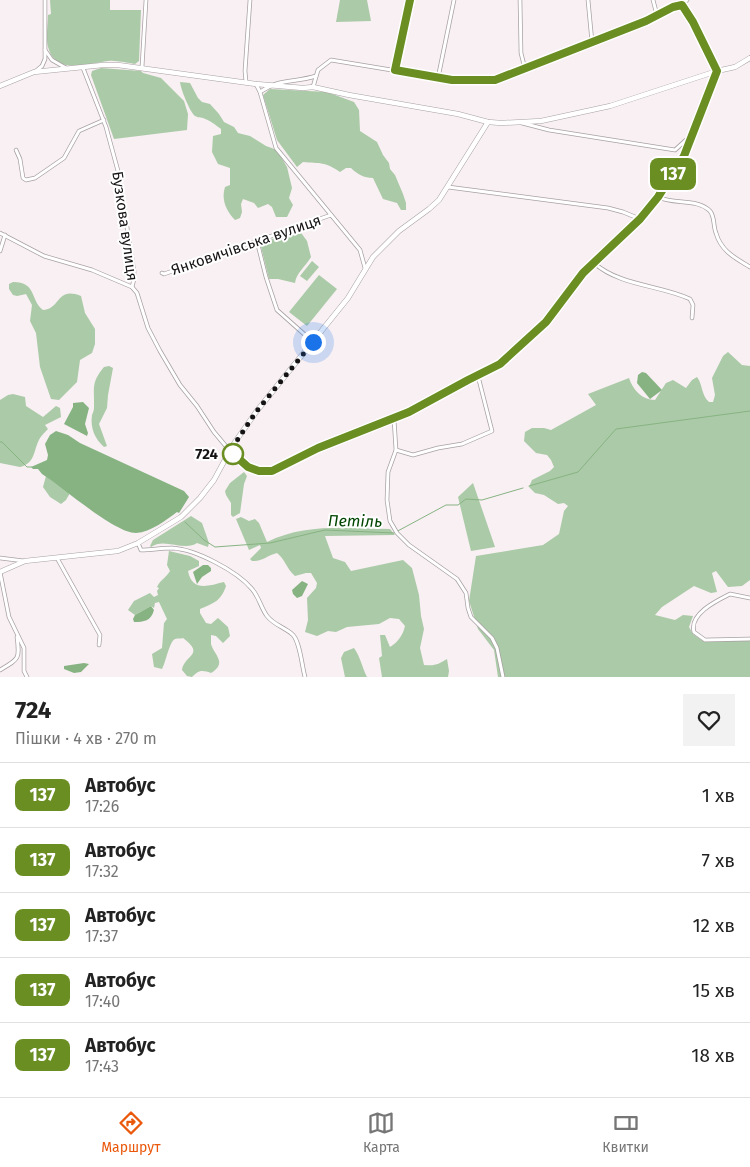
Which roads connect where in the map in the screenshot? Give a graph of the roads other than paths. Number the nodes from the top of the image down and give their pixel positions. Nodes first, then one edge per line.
1 (45, 0) edge
2 (146, 0) edge
3 (250, 0) edge
4 (410, 0) edge
5 (454, 0) edge
6 (520, 0) edge
7 (588, 0) edge
8 (653, 0) edge
9 (687, 0) edge
10 (682, 5) junction
11 (657, 15) junction
12 (592, 42) junction
13 (45, 50) junction
14 (750, 58) edge
15 (142, 67) junction
16 (83, 68) junction
17 (69, 69) junction
18 (524, 69) junction
19 (395, 70) junction
20 (717, 71) junction
21 (34, 72) junction
22 (317, 76) junction
23 (438, 78) junction
24 (246, 82) junction
25 (256, 84) junction
26 (270, 85) junction
27 (0, 86) edge
28 (313, 87) junction
29 (260, 92) junction
30 (104, 120) junction
31 (488, 122) junction
32 (518, 122) junction
33 (690, 141) junction
34 (16, 150) dead end
35 (448, 187) junction
36 (658, 197) junction
37 (331, 215) junction
38 (640, 219) junction
39 (0, 233) edge
40 (5, 235) junction
41 (257, 241) junction
42 (0, 251) edge
43 (594, 262) junction
44 (364, 268) junction
45 (750, 268) edge
46 (162, 273) dead end
47 (132, 287) junction
48 (692, 318) dead end
49 (313, 342) junction
50 (478, 376) junction
51 (394, 419) junction
52 (396, 450) junction
53 (230, 451) junction
54 (138, 543) junction
55 (0, 558) edge
56 (58, 558) junction
57 (25, 561) junction
58 (0, 572) edge
59 (750, 598) edge
60 (17, 636) junction
61 (750, 638) edge
62 (100, 646) dead end
63 (0, 670) edge
64 (27, 677) edge
65 (306, 677) edge
66 (503, 677) edge

1 - 13 street
2 - 15 street
3 - 24 street
4 - 19 street
5 - 23 street
6 - 18 street
7 - 12 street
8 - 11 street
9 - 10 street
10 - 11 street
10 - 20 street
11 - 12 street
12 - 18 street
13 - 17 street
13 - 21 street
14 - 20 street
15 - 16 street
15 - 24 street
16 - 17 street
16 - 30 street, Бузкова вулиця
17 - 21 street
18 - 23 street
19 - 22 street
19 - 23 street
20 - 32 street
20 - 33 street, Бузкова вулиця
21 - 27 street
22 - 26 street
22 - 28 street
24 - 25 street
25 - 26 street
25 - 29 street
26 - 28 street
26 - 29 street
28 - 31 street
29 - 37 street
30 - 34 street
30 - 47 street, Бузкова вулиця
31 - 32 street
31 - 35 street
32 - 33 street
33 - 36 street, Бузкова вулиця
35 - 38 street
35 - 44 street
36 - 38 street, Бузкова вулиця
36 - 45 street
37 - 41 street, Янковичівська вулиця
37 - 44 street
38 - 43 street, Бузкова вулиця
39 - 40 street
40 - 42 street
40 - 47 street
41 - 46 street, Янковичівська вулиця
41 - 49 street
43 - 48 street
43 - 50 street, Бузкова вулиця
44 - 49 street
47 - 53 street, Бузкова вулиця
49 - 53 street
50 - 51 street, Бузкова вулиця
50 - 52 street
51 - 52 street
51 - 53 street, Бузкова вулиця
52 - 66 street
53 - 54 street
54 - 56 street
54 - 65 street
55 - 57 street
56 - 57 street
56 - 62 street
57 - 58 street
58 - 60 street
59 - 61 street
60 - 63 street
60 - 64 street

